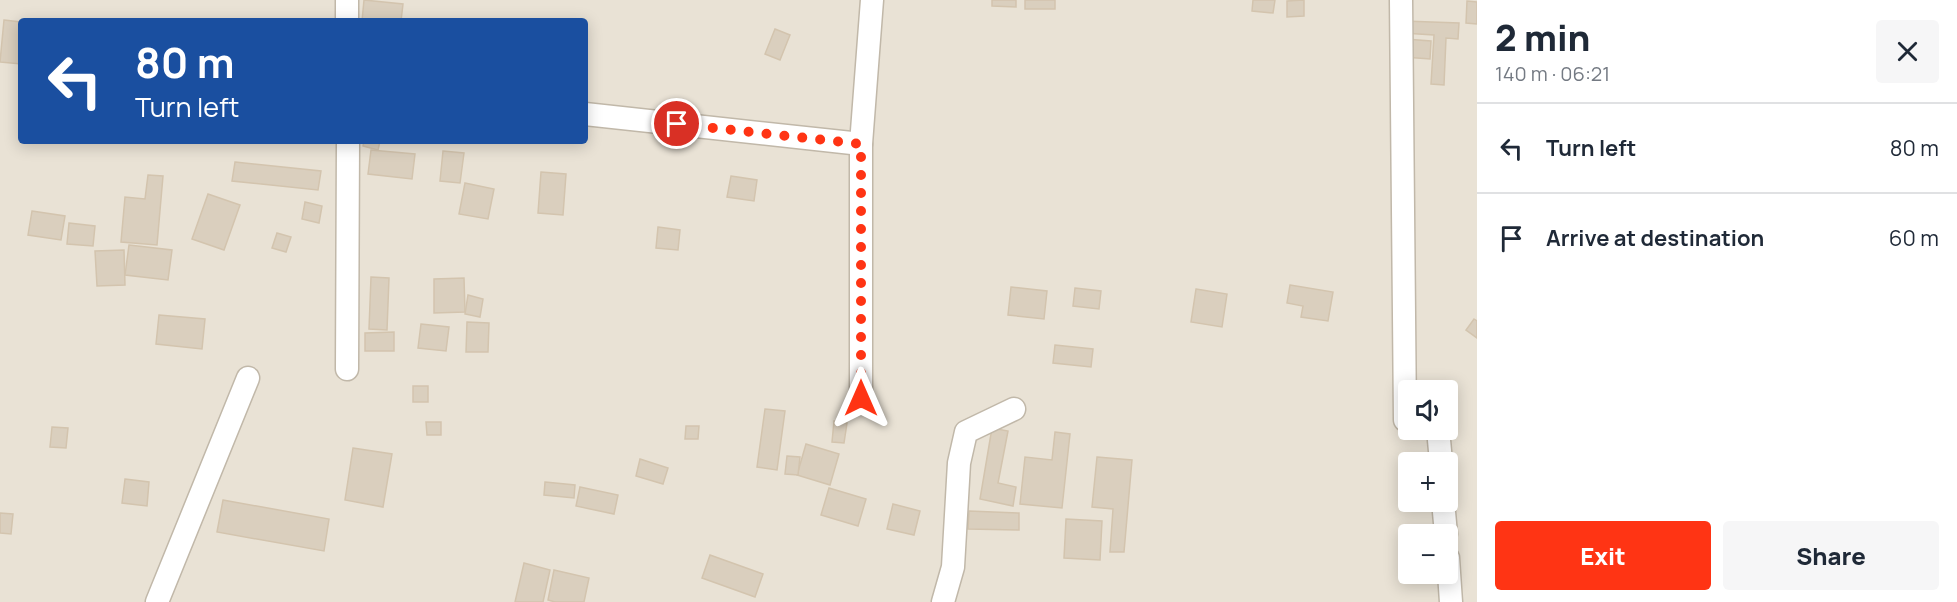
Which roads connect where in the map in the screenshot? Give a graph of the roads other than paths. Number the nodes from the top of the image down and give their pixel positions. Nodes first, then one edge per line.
1 (347, 0) edge
2 (872, 0) edge
3 (1401, 0) edge
4 (347, 18) edge
5 (588, 114) edge
6 (348, 144) edge
7 (861, 144) junction
8 (347, 369) dead end
9 (248, 378) dead end
10 (1405, 380) edge
11 (861, 398) dead end
12 (1014, 409) dead end
13 (1450, 584) edge
14 (157, 602) edge
15 (943, 602) edge
16 (1451, 602) edge

1 - 4 street
2 - 7 street
3 - 10 street
5 - 7 street
6 - 8 street
7 - 11 street
9 - 14 street
12 - 15 street
13 - 16 street

